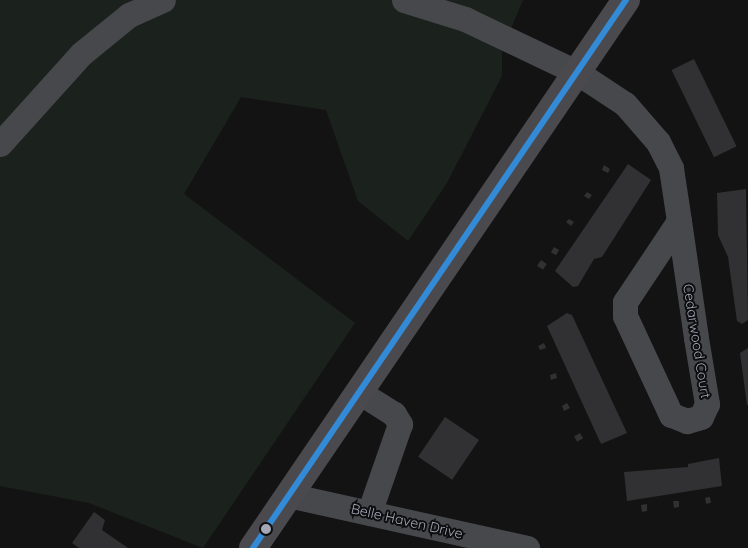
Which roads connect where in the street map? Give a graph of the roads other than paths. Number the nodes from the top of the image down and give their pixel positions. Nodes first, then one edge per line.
1 (163, 0) edge
2 (404, 0) edge
3 (626, 0) edge
4 (578, 73) junction
5 (0, 144) edge
6 (679, 221) junction
7 (359, 392) junction
8 (288, 494) junction
9 (369, 513) junction
10 (253, 548) edge
11 (527, 548) edge

1 - 5 street
2 - 4 street, Cedarwood Court
3 - 4 main road
4 - 6 street, Cedarwood Court
4 - 7 main road
6 - 6 street, Cedarwood Court
7 - 8 main road
7 - 9 street
8 - 9 street, Belle Haven Drive
8 - 10 main road
9 - 11 street, Belle Haven Drive

